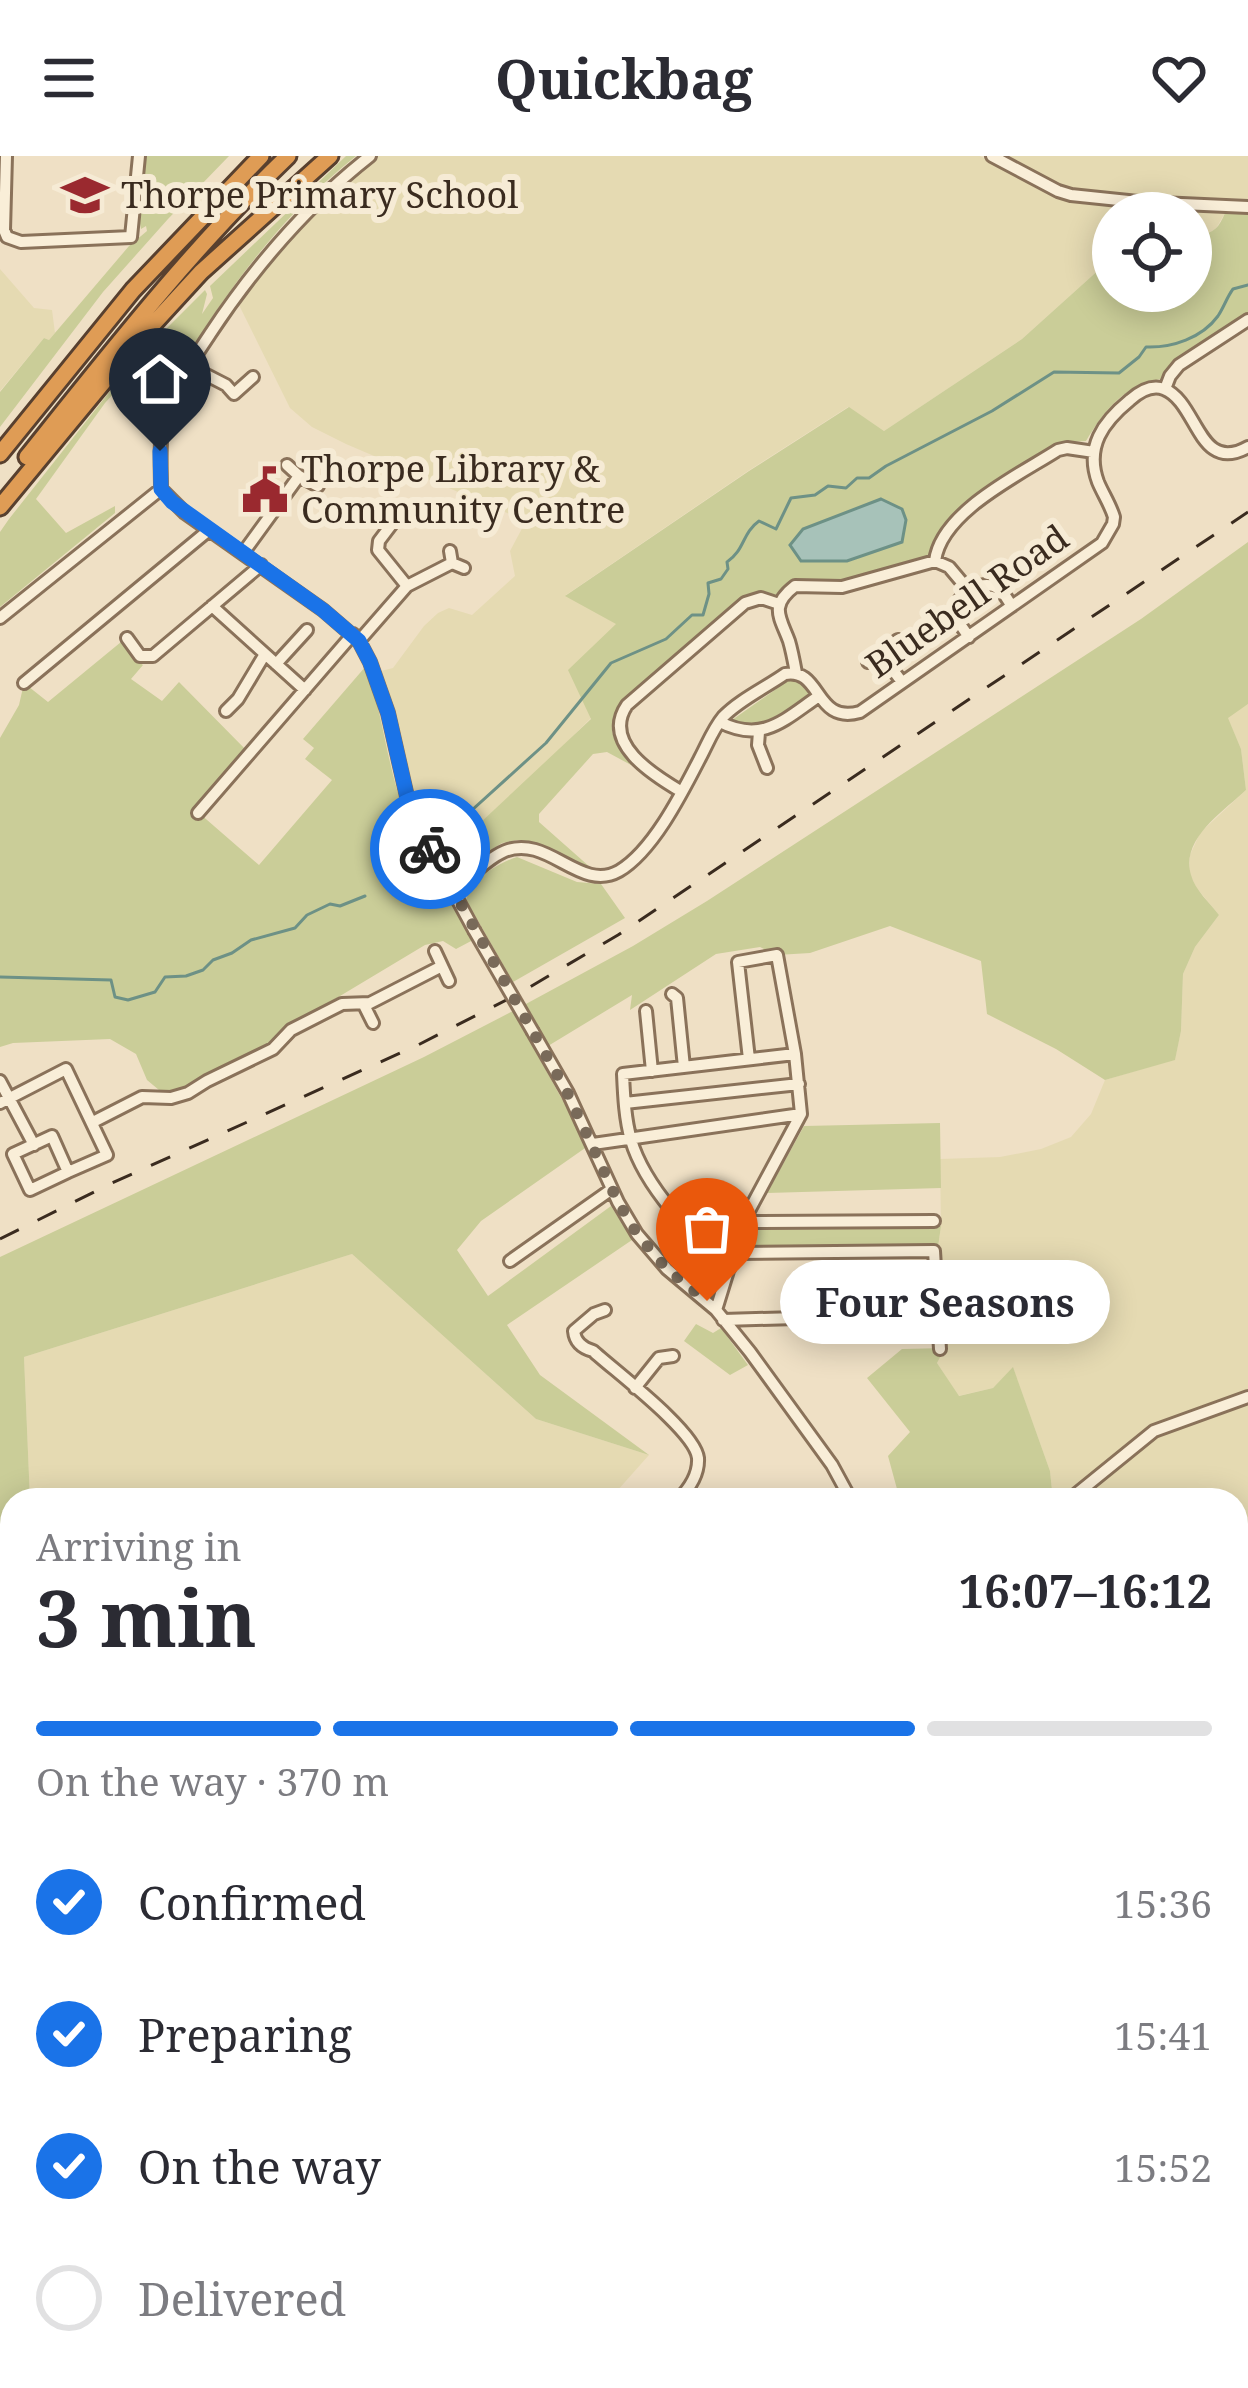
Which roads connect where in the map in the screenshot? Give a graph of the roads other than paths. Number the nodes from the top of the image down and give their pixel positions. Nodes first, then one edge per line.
1 (6, 156) edge
2 (139, 156) edge
3 (261, 156) edge
4 (288, 156) edge
5 (330, 156) edge
6 (370, 156) edge
7 (992, 156) edge
8 (1248, 206) edge
9 (1248, 320) edge
10 (189, 366) junction
11 (253, 377) dead end
12 (1165, 389) junction
13 (1248, 447) edge
14 (1094, 452) junction
15 (0, 454) edge
16 (287, 465) dead end
17 (299, 476) junction
18 (318, 486) dead end
19 (161, 489) junction
20 (0, 493) edge
21 (0, 507) edge
22 (401, 512) dead end
23 (209, 530) junction
24 (244, 553) junction
25 (455, 560) dead end
26 (935, 561) junction
27 (261, 565) junction
28 (407, 586) junction
29 (970, 592) junction
30 (779, 604) junction
31 (212, 606) junction
32 (1012, 606) junction
33 (0, 619) edge
34 (307, 630) dead end
35 (969, 637) junction
36 (127, 638) dead end
37 (356, 638) junction
38 (898, 640) dead end
39 (880, 653) junction
40 (265, 654) junction
41 (868, 662) dead end
42 (276, 664) junction
43 (796, 673) junction
44 (902, 682) junction
45 (24, 683) dead end
46 (305, 689) junction
47 (822, 700) junction
48 (226, 711) dead end
49 (720, 722) junction
50 (759, 732) junction
51 (767, 768) dead end
52 (682, 792) junction
53 (198, 813) dead end
54 (453, 892) junction
55 (435, 951) dead end
56 (442, 966) junction
57 (449, 980) dead end
58 (672, 994) dead end
59 (364, 1005) junction
60 (646, 1011) dead end
61 (373, 1023) dead end
62 (795, 1054) junction
63 (749, 1059) junction
64 (684, 1067) junction
65 (652, 1071) junction
66 (0, 1081) edge
67 (799, 1084) junction
68 (5, 1101) edge
69 (625, 1103) junction
70 (801, 1114) junction
71 (93, 1122) junction
72 (631, 1138) junction
73 (593, 1144) junction
74 (34, 1145) junction
75 (68, 1172) junction
76 (612, 1189) junction
77 (934, 1221) dead end
78 (743, 1222) junction
79 (733, 1253) junction
80 (510, 1261) dead end
81 (728, 1269) junction
82 (609, 1295) dead end
83 (938, 1314) junction
84 (719, 1315) junction
85 (940, 1349) dead end
86 (661, 1354) dead end
87 (635, 1388) junction
88 (1248, 1396) edge
89 (687, 1488) edge
90 (844, 1488) edge
91 (1083, 1488) edge

1 - 2 street
3 - 15 highway
4 - 20 highway
5 - 21 highway
6 - 10 street
7 - 8 street
9 - 12 street
10 - 11 street
10 - 19 street
12 - 13 street
12 - 14 street
14 - 26 street
14 - 32 street, Bluebell Road
16 - 17 street
17 - 18 street
17 - 24 street
19 - 23 street
19 - 33 street
22 - 28 street
23 - 24 street
23 - 45 street
24 - 27 street
25 - 28 street
26 - 29 street
26 - 30 street
27 - 31 street
27 - 37 street
28 - 37 street
29 - 32 street
29 - 35 street
30 - 43 street
30 - 52 street
31 - 36 street
31 - 40 street
32 - 35 street, Bluebell Road
34 - 42 street
35 - 44 street, Bluebell Road
37 - 46 street
37 - 54 street
38 - 39 street
39 - 41 street
39 - 44 street
40 - 42 street
40 - 48 street
42 - 46 street
43 - 47 street
43 - 49 street
44 - 47 street, Bluebell Road
46 - 53 street
47 - 50 street
49 - 50 street
49 - 52 street
50 - 51 street
52 - 54 street
54 - 73 street, bridge
55 - 56 street
56 - 57 street
56 - 59 street
58 - 64 street
59 - 61 street
59 - 71 street
60 - 65 street
62 - 63 street
62 - 63 street
62 - 67 street
63 - 64 street
64 - 65 street
65 - 69 street
66 - 68 street
67 - 69 street
67 - 70 street
68 - 71 street
68 - 74 street
69 - 72 street
70 - 72 street
70 - 78 street
71 - 75 street
72 - 73 street
72 - 81 street
73 - 76 street
74 - 75 street
74 - 75 street
76 - 80 street
76 - 84 street
77 - 78 street
78 - 79 street
79 - 81 street
79 - 83 street
81 - 84 street
82 - 87 street
83 - 84 street
83 - 85 street
84 - 90 street
86 - 87 street
87 - 89 street
88 - 91 street

